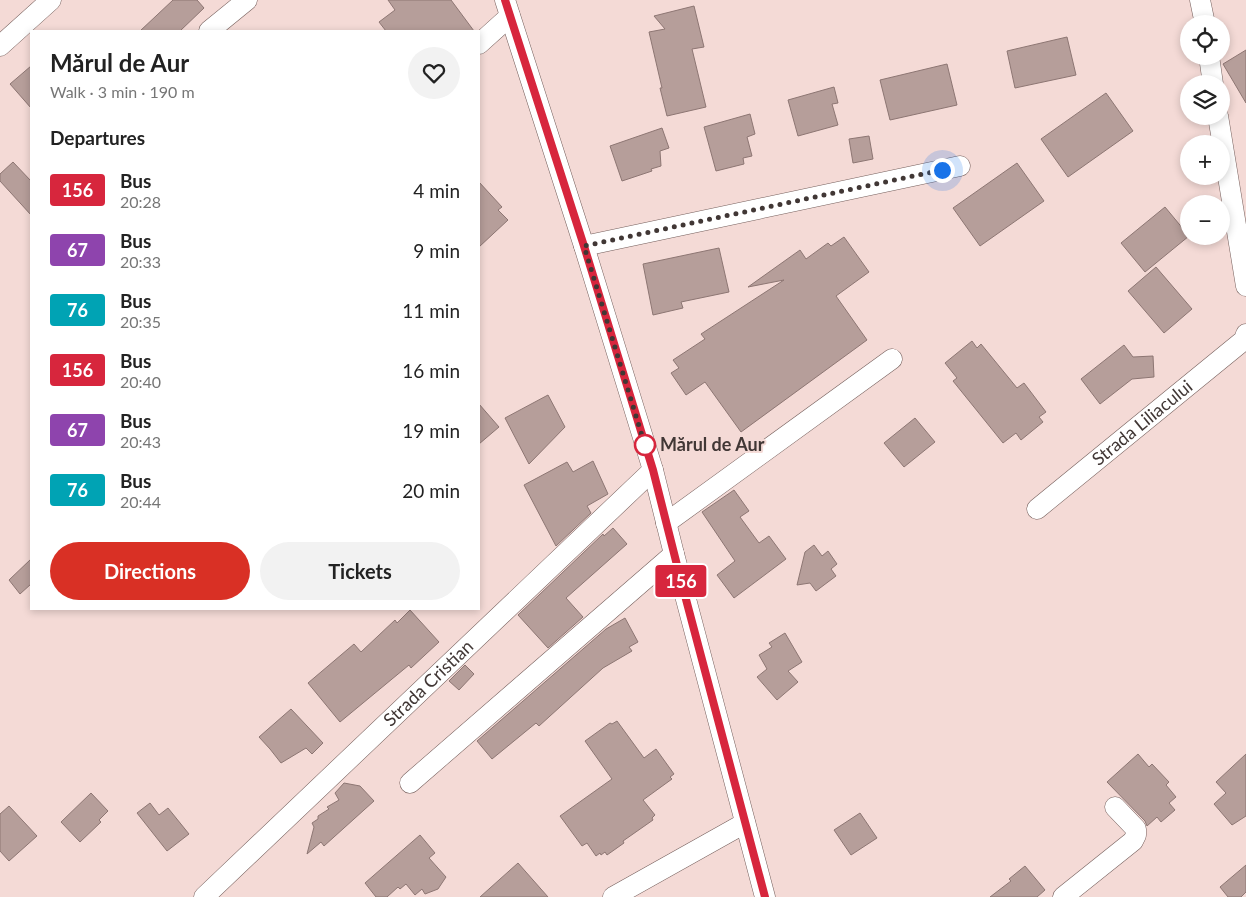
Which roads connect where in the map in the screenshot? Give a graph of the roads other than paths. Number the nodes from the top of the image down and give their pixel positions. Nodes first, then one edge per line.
1 (51, 0) edge
2 (247, 0) edge
3 (1200, 0) edge
4 (507, 8) edge
5 (1203, 15) edge
6 (209, 30) edge
7 (480, 43) edge
8 (0, 46) edge
9 (1219, 125) edge
10 (960, 166) dead end
11 (584, 246) junction
12 (1246, 286) edge
13 (1245, 340) edge
14 (892, 360) dead end
15 (653, 470) junction
16 (1037, 509) dead end
17 (666, 523) junction
18 (674, 554) junction
19 (410, 782) dead end
20 (1115, 807) dead end
21 (745, 823) junction
22 (204, 897) edge
23 (613, 897) edge
24 (765, 897) edge
25 (1063, 897) edge

1 - 8 street
2 - 6 street
3 - 5 street
4 - 7 street
4 - 11 street
9 - 12 street
10 - 11 street
11 - 15 street
13 - 16 street, Strada Liliacului
14 - 17 street
15 - 17 street
15 - 22 street, Strada Cristian
17 - 18 street
18 - 19 street
18 - 21 street
20 - 25 street
21 - 23 street
21 - 24 street

